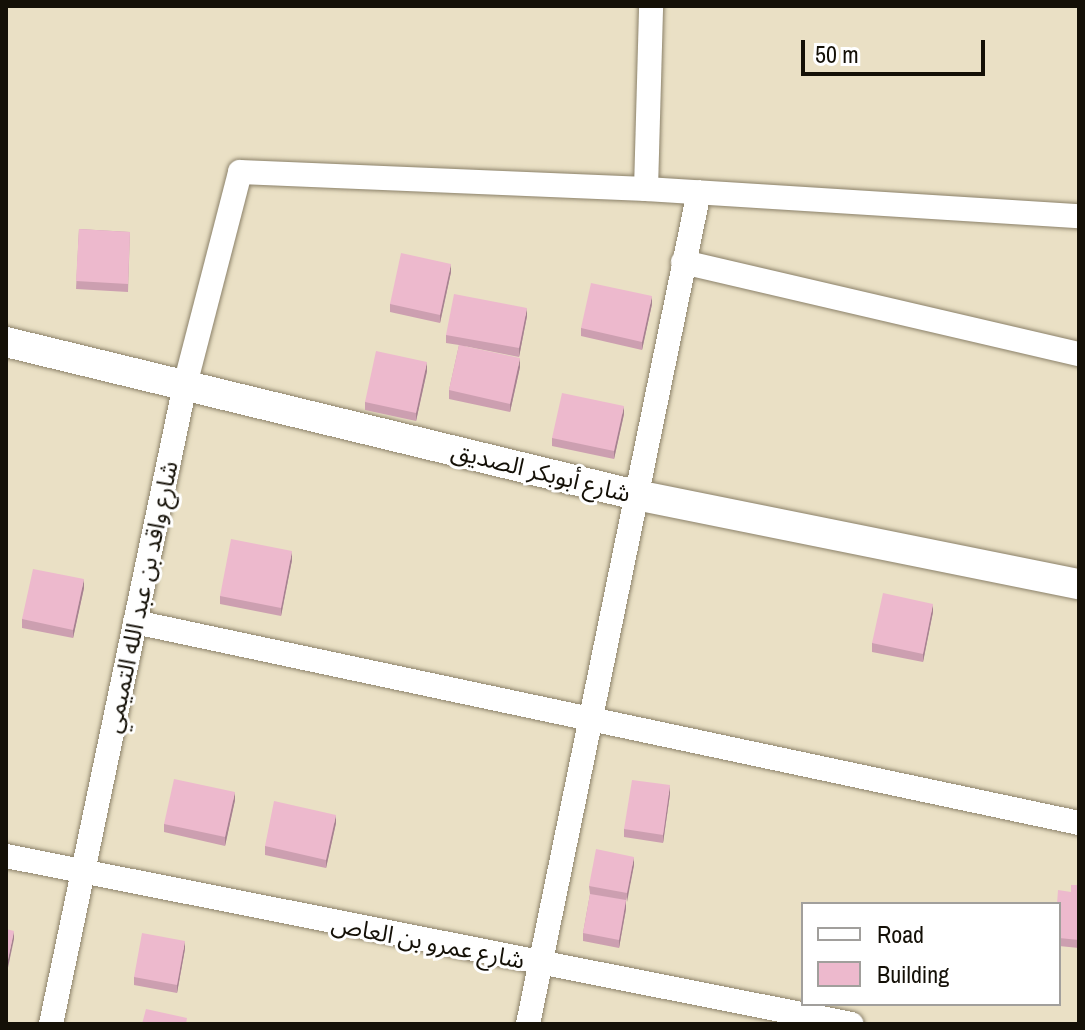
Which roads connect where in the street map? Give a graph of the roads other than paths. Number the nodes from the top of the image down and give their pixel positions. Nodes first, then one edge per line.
1 (651, 6) edge
2 (646, 189) junction
3 (699, 192) junction
4 (1079, 216) edge
5 (683, 262) junction
6 (6, 342) edge
7 (1079, 354) edge
8 (185, 385) junction
9 (636, 495) junction
10 (1079, 584) edge
11 (135, 622) junction
12 (591, 717) junction
13 (1079, 823) edge
14 (6, 856) edge
15 (83, 873) junction
16 (541, 964) junction
17 (51, 1024) edge
18 (528, 1024) edge
19 (848, 1024) edge

1 - 2 street
2 - 3 street
2 - 8 street, شارع واقد بن عبد الله التميمي
3 - 4 street
3 - 5 street
5 - 7 street
5 - 9 street
6 - 8 street, شارع أبوبكر الصديق
8 - 9 street, شارع أبوبكر الصديق
8 - 11 street, شارع واقد بن عبد الله التميمي
9 - 10 street, شارع أبوبكر الصديق
9 - 12 street
11 - 12 street
11 - 15 street, شارع واقد بن عبد الله التميمي
12 - 13 street
12 - 16 street
14 - 15 street, شارع عمرو بن العاص
15 - 16 street, شارع عمرو بن العاص
15 - 17 street, شارع واقد بن عبد الله التميمي
16 - 18 street
16 - 19 street, شارع عمرو بن العاص

